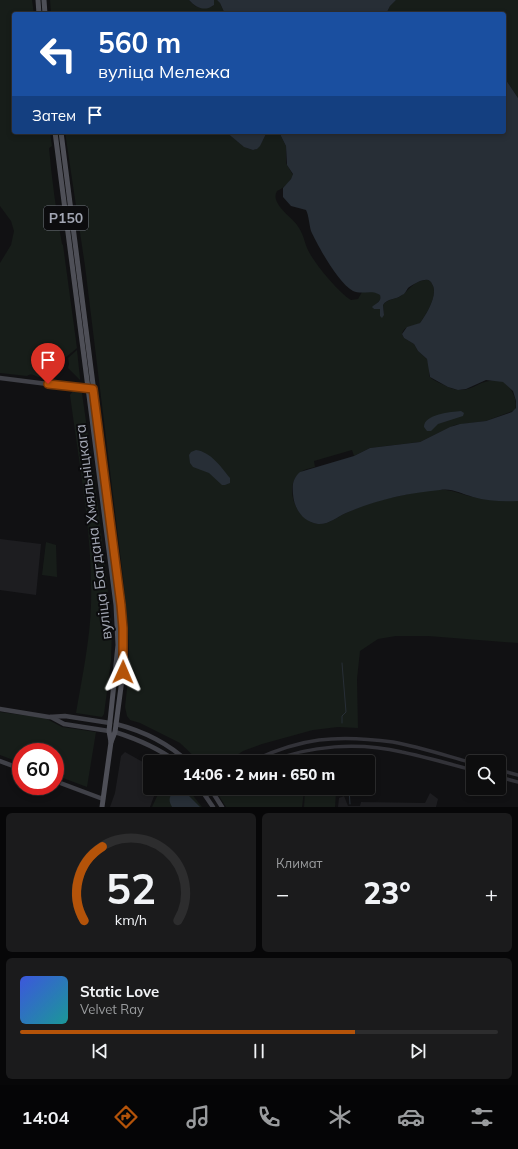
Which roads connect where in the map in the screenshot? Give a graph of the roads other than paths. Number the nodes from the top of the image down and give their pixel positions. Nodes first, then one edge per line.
1 (38, 0) edge
2 (44, 0) edge
3 (39, 12) edge
4 (46, 12) edge
5 (55, 134) edge
6 (61, 134) edge
7 (57, 152) junction
8 (64, 152) junction
9 (0, 378) edge
10 (90, 389) junction
11 (0, 709) edge
12 (49, 717) junction
13 (110, 723) junction
14 (116, 724) junction
15 (109, 731) junction
16 (115, 732) junction
17 (111, 742) junction
18 (166, 755) edge
19 (179, 755) edge
20 (266, 755) edge
21 (290, 755) edge
22 (0, 761) edge
23 (466, 761) edge
24 (12, 766) edge
25 (466, 768) edge
26 (506, 771) edge
27 (518, 774) edge
28 (506, 779) edge
29 (518, 782) edge
30 (64, 784) edge
31 (214, 795) edge
32 (206, 796) edge
33 (103, 799) junction
34 (102, 807) edge
35 (213, 807) edge
36 (222, 807) edge

1 - 3 main road
2 - 4 main road
5 - 7 main road, Р150
6 - 8 main road, Р150
7 - 8 main road
7 - 10 main road, Р150
8 - 10 main road, Р150
9 - 10 street
10 - 13 main road, вуліца Багдана Хмяльніцкага
10 - 14 main road, вуліца Багдана Хмяльніцкага
11 - 12 street
12 - 13 street
12 - 15 street
13 - 14 main road
13 - 15 main road, вуліца Багдана Хмяльніцкага
14 - 16 main road, вуліца Багдана Хмяльніцкага
14 - 19 street
15 - 16 main road
15 - 17 main road, вуліца Багдана Хмяльніцкага
16 - 17 main road, вуліца Багдана Хмяльніцкага
16 - 18 street
17 - 33 main road, вуліца Багдана Хмяльніцкага
20 - 23 street
21 - 25 street
22 - 24 street
26 - 27 street
28 - 29 street
30 - 33 street
31 - 36 street
32 - 35 street
33 - 34 main road, вуліца Багдана Хмяльніцкага

